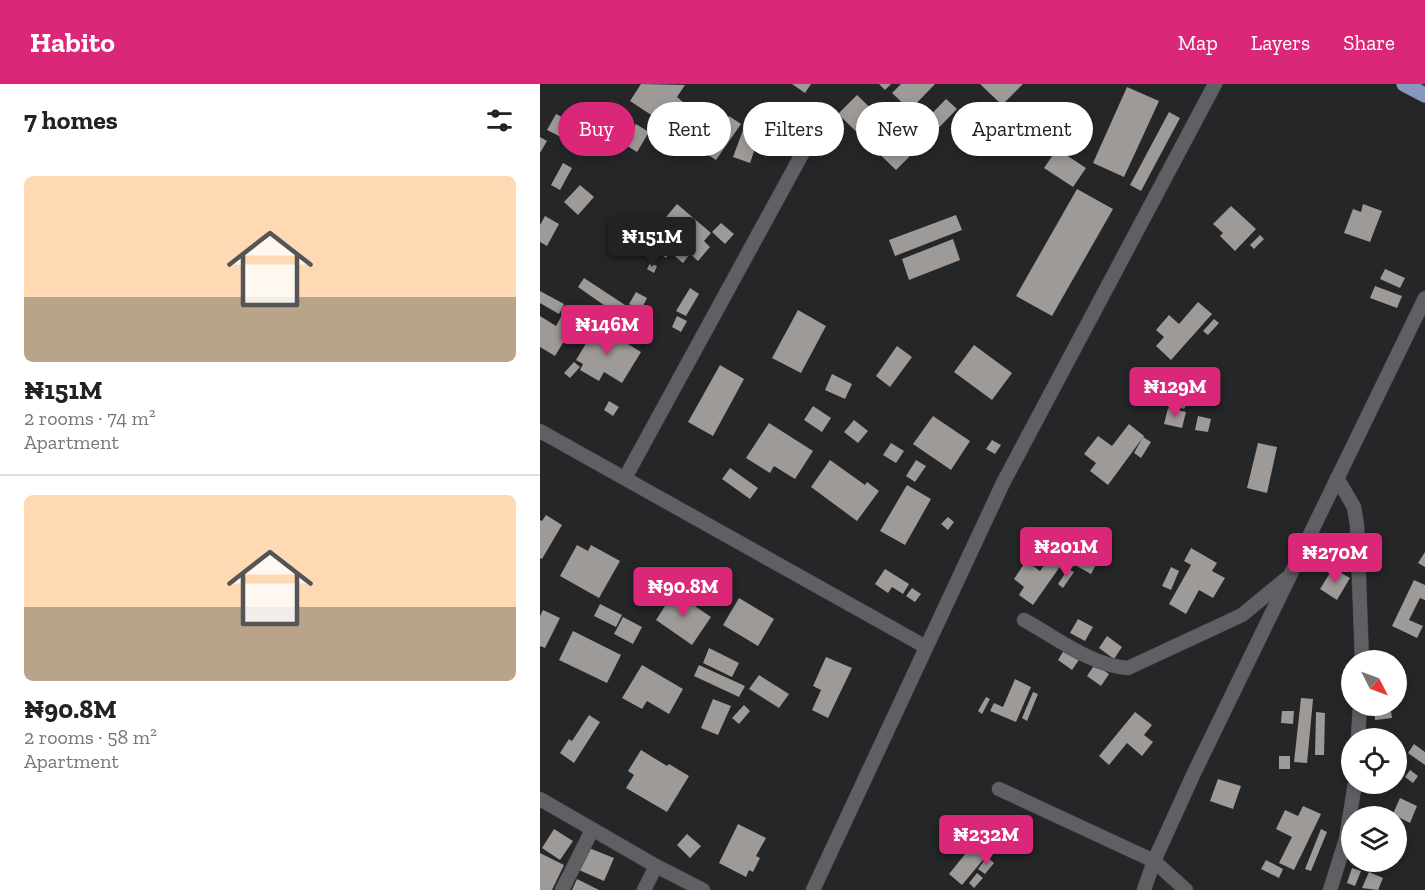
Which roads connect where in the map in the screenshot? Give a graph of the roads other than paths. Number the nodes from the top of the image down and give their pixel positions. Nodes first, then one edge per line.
1 (1215, 84) edge
2 (1404, 84) edge
3 (1425, 95) edge
4 (801, 156) edge
5 (1425, 298) edge
6 (540, 431) edge
7 (625, 478) junction
8 (1337, 478) junction
9 (1291, 575) junction
10 (1024, 620) dead end
11 (926, 647) junction
12 (1362, 650) edge
13 (999, 789) dead end
14 (1353, 794) edge
15 (540, 799) edge
16 (592, 830) junction
17 (1155, 861) junction
18 (656, 866) junction
19 (562, 890) edge
20 (644, 890) edge
21 (703, 890) edge
22 (813, 890) edge
23 (1144, 890) edge
24 (1185, 890) edge
25 (1330, 890) edge

1 - 11 street
2 - 3 main road
4 - 7 street
5 - 8 street
6 - 7 street
7 - 11 street
8 - 9 street
8 - 12 street
9 - 10 street
9 - 17 street
11 - 22 street
13 - 17 street
14 - 25 street
15 - 16 street
16 - 18 street
16 - 19 street
17 - 23 street
17 - 24 street
18 - 20 street
18 - 21 street

